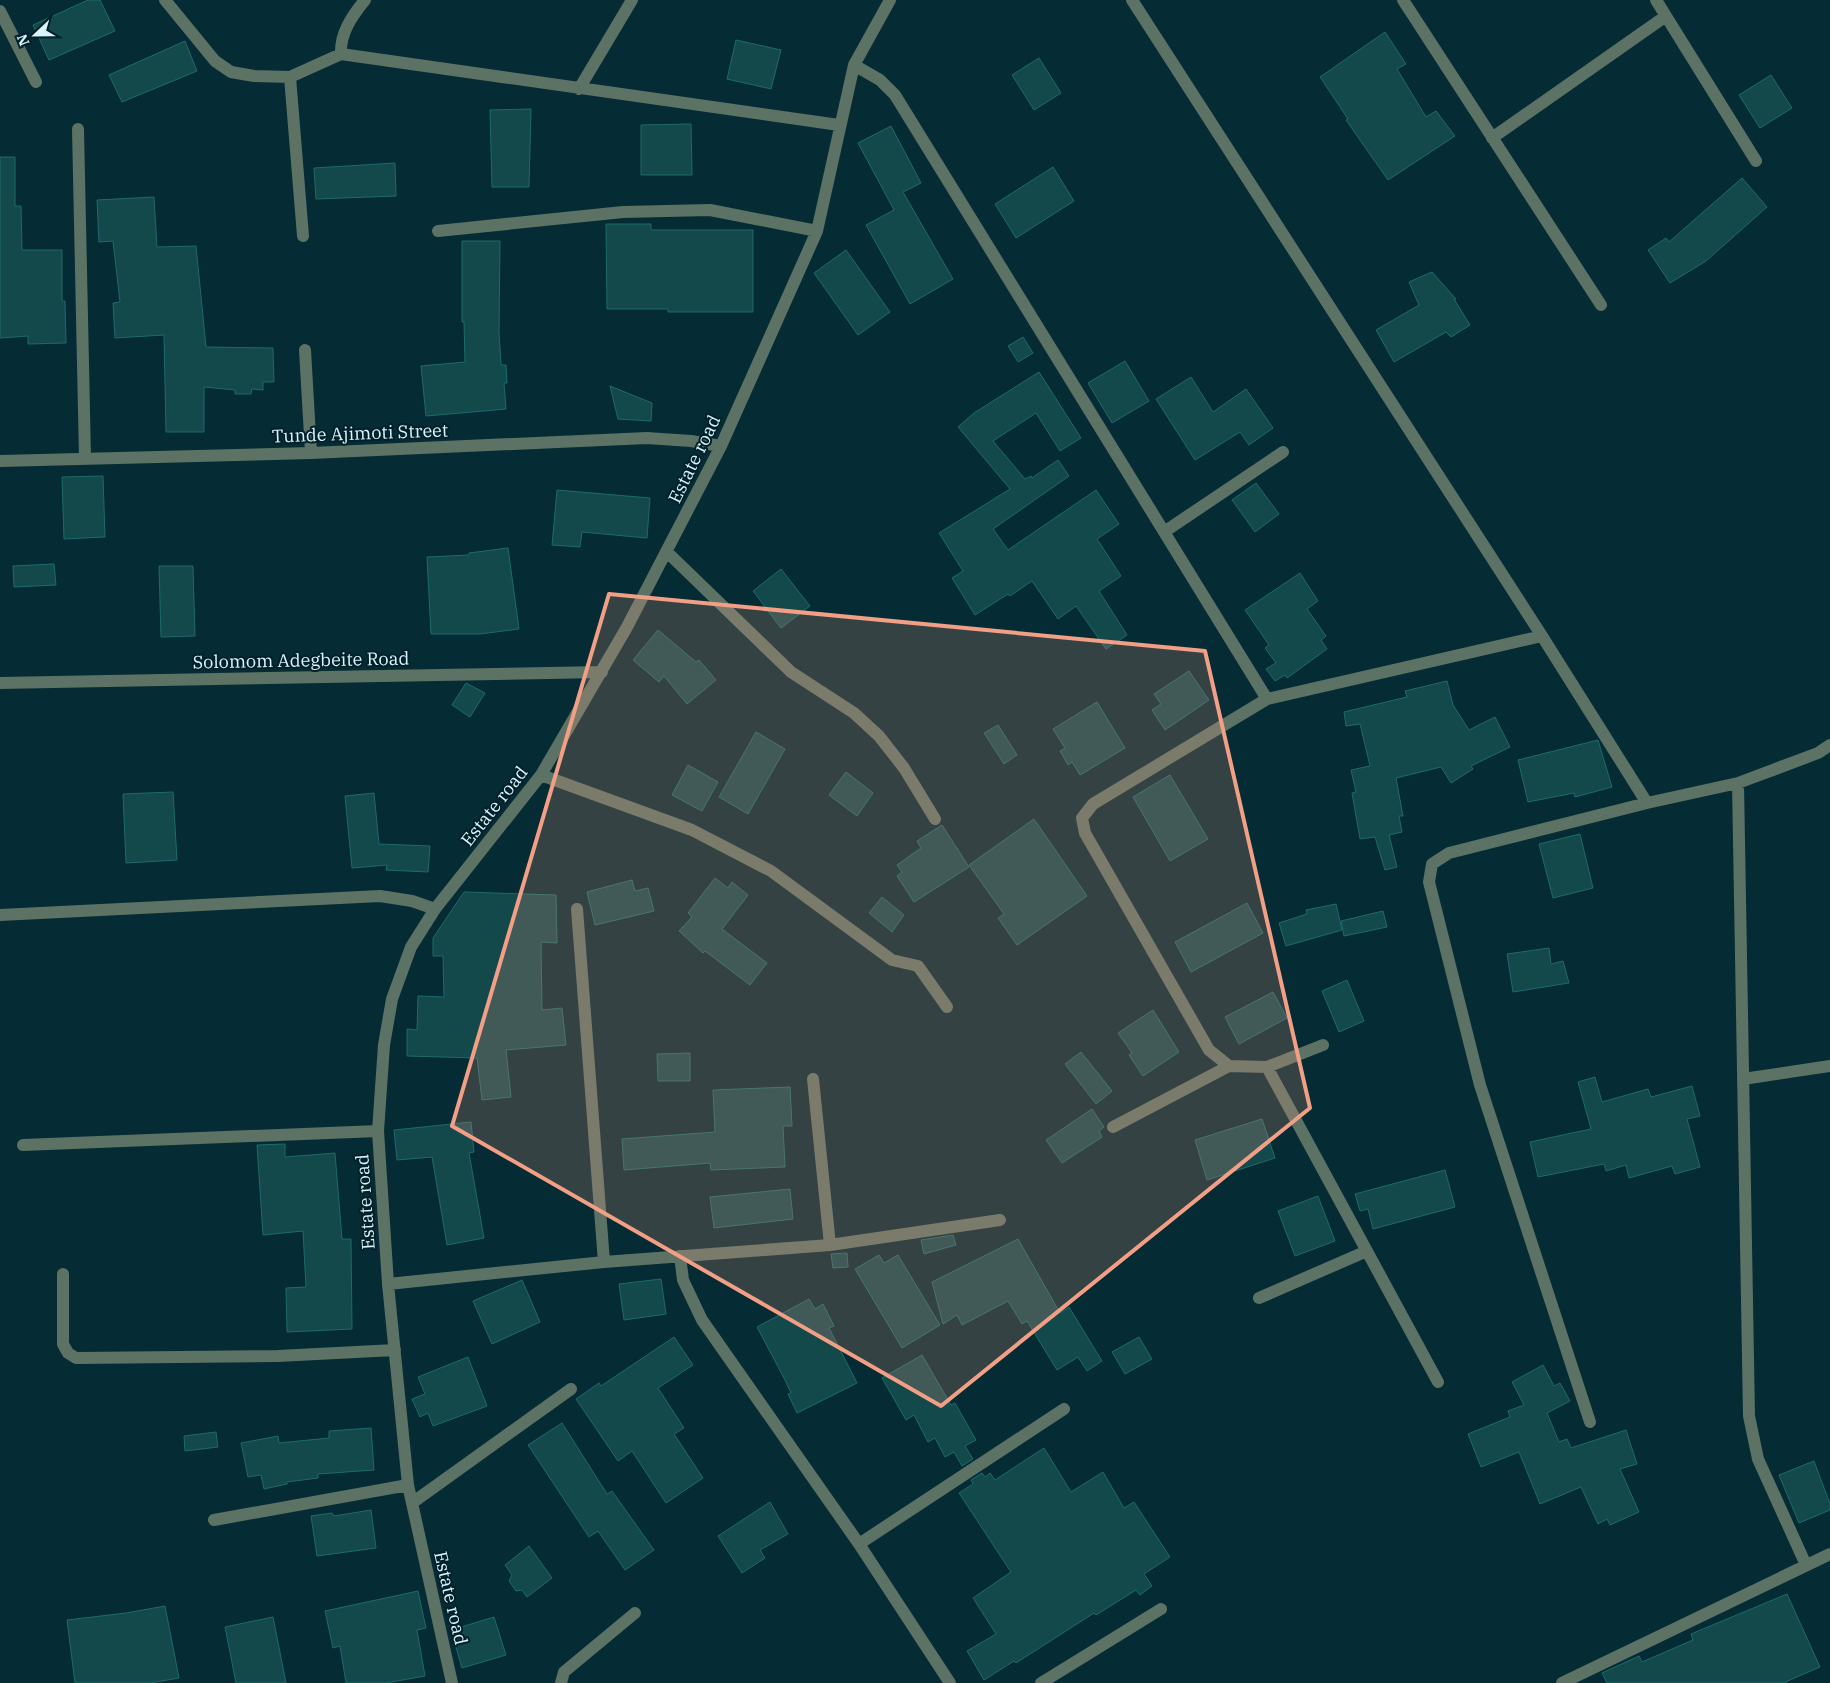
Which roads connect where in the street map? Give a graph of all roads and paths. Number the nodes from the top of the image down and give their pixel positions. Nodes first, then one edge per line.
1 (165, 0) edge
2 (366, 0) edge
3 (632, 0) edge
4 (890, 0) edge
5 (1132, 0) edge
6 (1403, 0) edge
7 (1656, 0) edge
8 (0, 11) edge
9 (1666, 16) junction
10 (342, 54) junction
11 (854, 65) junction
12 (290, 77) junction
13 (36, 82) dead end
14 (579, 89) junction
15 (839, 125) junction
16 (78, 128) dead end
17 (1492, 138) junction
18 (1756, 161) dead end
19 (438, 231) dead end
20 (817, 231) junction
21 (303, 236) dead end
22 (1601, 305) dead end
23 (305, 350) dead end
24 (721, 446) junction
25 (1283, 452) dead end
26 (311, 453) junction
27 (85, 458) junction
28 (0, 461) edge
29 (1164, 532) junction
30 (667, 552) junction
31 (1542, 636) junction
32 (602, 672) junction
33 (0, 683) edge
34 (1267, 699) junction
35 (1830, 745) edge
36 (541, 775) junction
37 (1738, 783) junction
38 (1647, 803) junction
39 (935, 819) dead end
40 (435, 909) junction
41 (577, 909) dead end
42 (0, 915) edge
43 (947, 1006) dead end
44 (1323, 1044) dead end
45 (1229, 1066) junction
46 (1830, 1066) edge
47 (1267, 1068) junction
48 (1743, 1078) junction
49 (812, 1079) dead end
50 (1113, 1127) dead end
51 (378, 1131) junction
52 (23, 1145) dead end
53 (1000, 1220) dead end
54 (830, 1245) junction
55 (1368, 1251) junction
56 (680, 1256) junction
57 (604, 1262) junction
58 (63, 1274) dead end
59 (388, 1284) junction
60 (1259, 1298) dead end
61 (395, 1350) junction
62 (1438, 1382) dead end
63 (571, 1389) dead end
64 (1064, 1409) dead end
65 (1590, 1422) dead end
66 (408, 1485) junction
67 (412, 1503) junction
68 (214, 1520) dead end
69 (859, 1544) junction
70 (1830, 1554) edge
71 (1806, 1565) junction
72 (1162, 1609) dead end
73 (635, 1613) dead end
74 (452, 1683) edge
75 (562, 1683) edge
76 (950, 1683) edge
77 (1041, 1683) edge
78 (1562, 1683) edge

1 - 12 street
2 - 10 street
3 - 14 street
4 - 11 street, Estate road
5 - 31 street
6 - 17 street
7 - 9 street
8 - 13 street
9 - 17 street
9 - 18 street
10 - 12 street
10 - 14 street
11 - 15 street, Estate road
11 - 29 street
12 - 21 street
14 - 15 street
15 - 20 street, Estate road
16 - 27 street
17 - 22 street
19 - 20 street
20 - 24 street, Estate road
23 - 26 street
24 - 26 street, Tunde Ajimoti Street
24 - 30 street, Estate road
25 - 29 street
26 - 27 street, Tunde Ajimoti Street
27 - 28 street, Tunde Ajimoti Street
29 - 34 street
30 - 32 street, Estate road
30 - 39 street
31 - 34 street
31 - 38 street
32 - 33 street, Solomom Adegbeite Road
32 - 36 street, Estate road
34 - 45 street
35 - 37 street
36 - 40 street, Estate road
36 - 43 street
37 - 38 street
37 - 48 street
38 - 65 street
40 - 42 street
40 - 51 street, Estate road
41 - 57 street
44 - 47 street
45 - 47 street
45 - 50 street
46 - 48 street
47 - 55 street
48 - 71 street
49 - 54 street
51 - 52 street
51 - 59 street, Estate road
53 - 54 street
54 - 56 street
55 - 60 street
55 - 62 street
56 - 57 street
56 - 69 street
57 - 59 street
58 - 61 street
59 - 61 street, Estate road
61 - 66 street, Estate road
63 - 67 street
64 - 69 street
66 - 67 street, Estate road
66 - 68 street
67 - 74 street, Estate road
69 - 76 street
70 - 71 street
71 - 78 street
72 - 77 street
73 - 75 street

